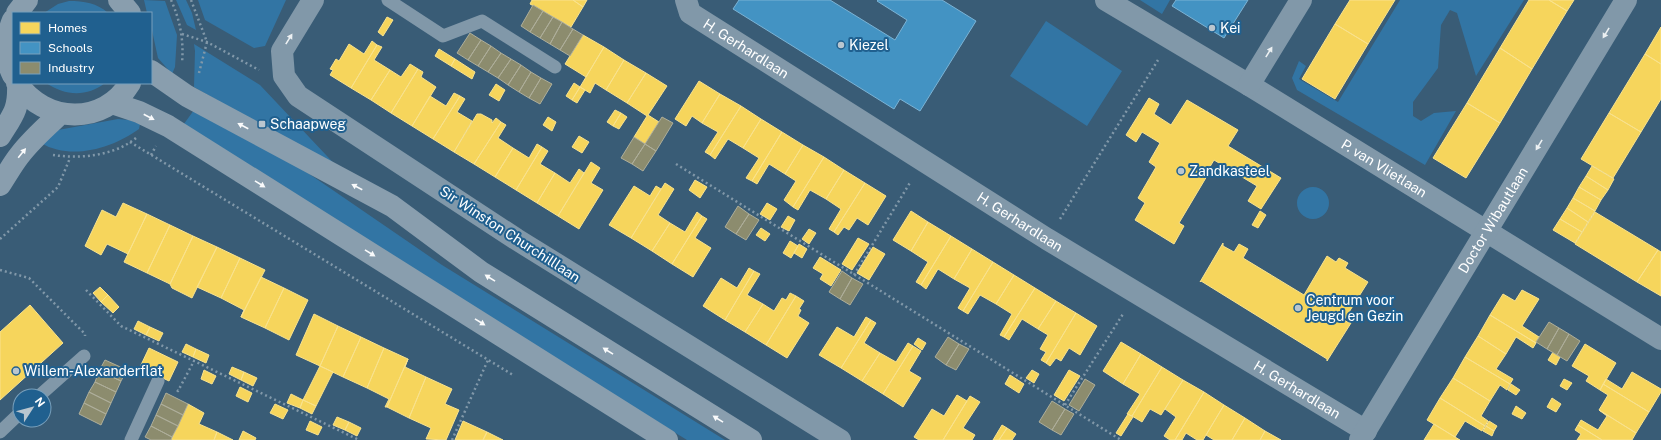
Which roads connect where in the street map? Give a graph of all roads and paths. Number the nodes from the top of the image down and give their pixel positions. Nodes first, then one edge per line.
1 (27, 0) edge
2 (314, 0) edge
3 (388, 0) edge
4 (686, 0) edge
5 (1106, 0) edge
6 (1301, 0) edge
7 (1626, 0) edge
8 (18, 12) edge
9 (10, 22) edge
10 (182, 34) dead end
11 (1171, 39) junction
12 (555, 67) dead end
13 (12, 72) edge
14 (152, 72) edge
15 (284, 76) junction
16 (16, 84) edge
17 (18, 84) edge
18 (129, 84) edge
19 (1249, 85) junction
20 (112, 103) junction
21 (60, 114) junction
22 (0, 136) edge
23 (130, 142) dead end
24 (70, 158) dead end
25 (923, 161) junction
26 (676, 164) dead end
27 (0, 185) edge
28 (1487, 232) junction
29 (0, 239) edge
30 (1047, 239) junction
31 (0, 270) edge
32 (854, 275) junction
33 (86, 290) dead end
34 (1136, 293) junction
35 (1661, 339) edge
36 (84, 356) joint
37 (488, 360) junction
38 (515, 376) dead end
39 (158, 381) dead end
40 (48, 388) edge
41 (1065, 405) junction
42 (12, 421) edge
43 (0, 432) edge
44 (1363, 435) edge
45 (131, 440) edge
46 (359, 440) edge
47 (452, 440) edge
48 (667, 440) edge
49 (751, 440) edge
50 (840, 440) edge
51 (1121, 440) edge

1 - 8 street
15 -> 2 street
3 - 12 lane
4 - 25 street, H. Gerhardlaan
5 - 11 street, P. van Vlietlaan
19 -> 6 street
7 -> 28 street, Doctor Wibautlaan
9 - 13 street
10 - 15 path
11 - 19 street, P. van Vlietlaan
11 - 30 path
49 -> 14 street
15 - 50 street, Sir Winston Churchilllaan
16 - 22 street
17 - 21 street
18 - 20 street
19 - 28 street, P. van Vlietlaan
20 - 21 street
20 -> 48 street
27 -> 21 street
23 - 37 path
24 - 29 path
25 - 30 street, H. Gerhardlaan
25 - 32 path
26 - 32 path
28 - 35 street, P. van Vlietlaan
28 - 44 street, Doctor Wibautlaan
30 - 34 street, H. Gerhardlaan
31 - 36 path
32 - 41 path
33 - 46 path
34 - 41 path
34 - 44 street, H. Gerhardlaan
36 - 40 lane
37 - 38 path
37 - 47 path
39 - 45 lane
41 - 51 path
42 - 43 lane

